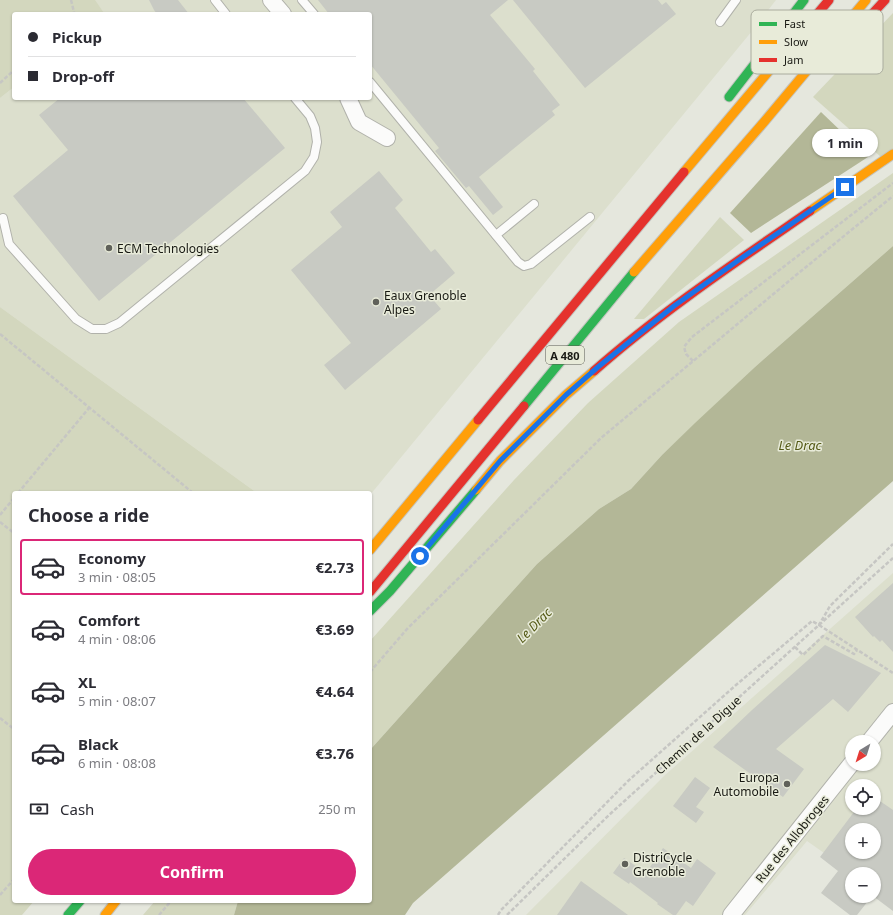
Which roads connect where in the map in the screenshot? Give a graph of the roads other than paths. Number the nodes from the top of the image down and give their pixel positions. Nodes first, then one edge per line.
1 (215, 0) edge
2 (302, 0) edge
3 (736, 0) edge
4 (804, 0) edge
5 (829, 0) edge
6 (866, 0) edge
7 (885, 0) edge
8 (796, 10) edge
9 (821, 10) edge
10 (858, 10) edge
11 (876, 10) edge
12 (224, 12) edge
13 (312, 12) edge
14 (720, 22) dead end
15 (751, 68) edge
16 (766, 74) edge
17 (804, 74) edge
18 (813, 74) edge
19 (372, 84) edge
20 (297, 100) edge
21 (349, 100) edge
22 (723, 104) dead end
23 (764, 122) junction
24 (708, 130) dead end
25 (387, 138) dead end
26 (893, 154) edge
27 (697, 156) junction
28 (534, 204) dead end
29 (590, 217) dead end
30 (2, 218) dead end
31 (496, 235) junction
32 (372, 548) edge
33 (372, 590) edge
34 (372, 609) edge
35 (893, 712) edge
36 (875, 735) edge
37 (846, 771) edge
38 (78, 903) edge
39 (114, 903) edge
40 (68, 915) edge
41 (104, 915) edge
42 (731, 915) edge

1 - 12 lane
2 - 13 lane
3 - 14 lane
4 - 8 highway
5 - 9 highway, A 480
6 - 10 highway, A 480
7 - 11 highway
15 - 22 highway
16 - 27 highway, A 480
17 - 23 highway, A 480
18 - 23 highway
19 - 31 lane
20 - 30 lane
21 - 25 street
23 - 33 highway, A 480
24 - 27 highway
26 - 34 highway
27 - 32 highway, A 480
28 - 31 lane
29 - 31 lane
35 - 36 street
37 - 42 street, Rue des Allobroges
38 - 40 highway
39 - 41 highway

